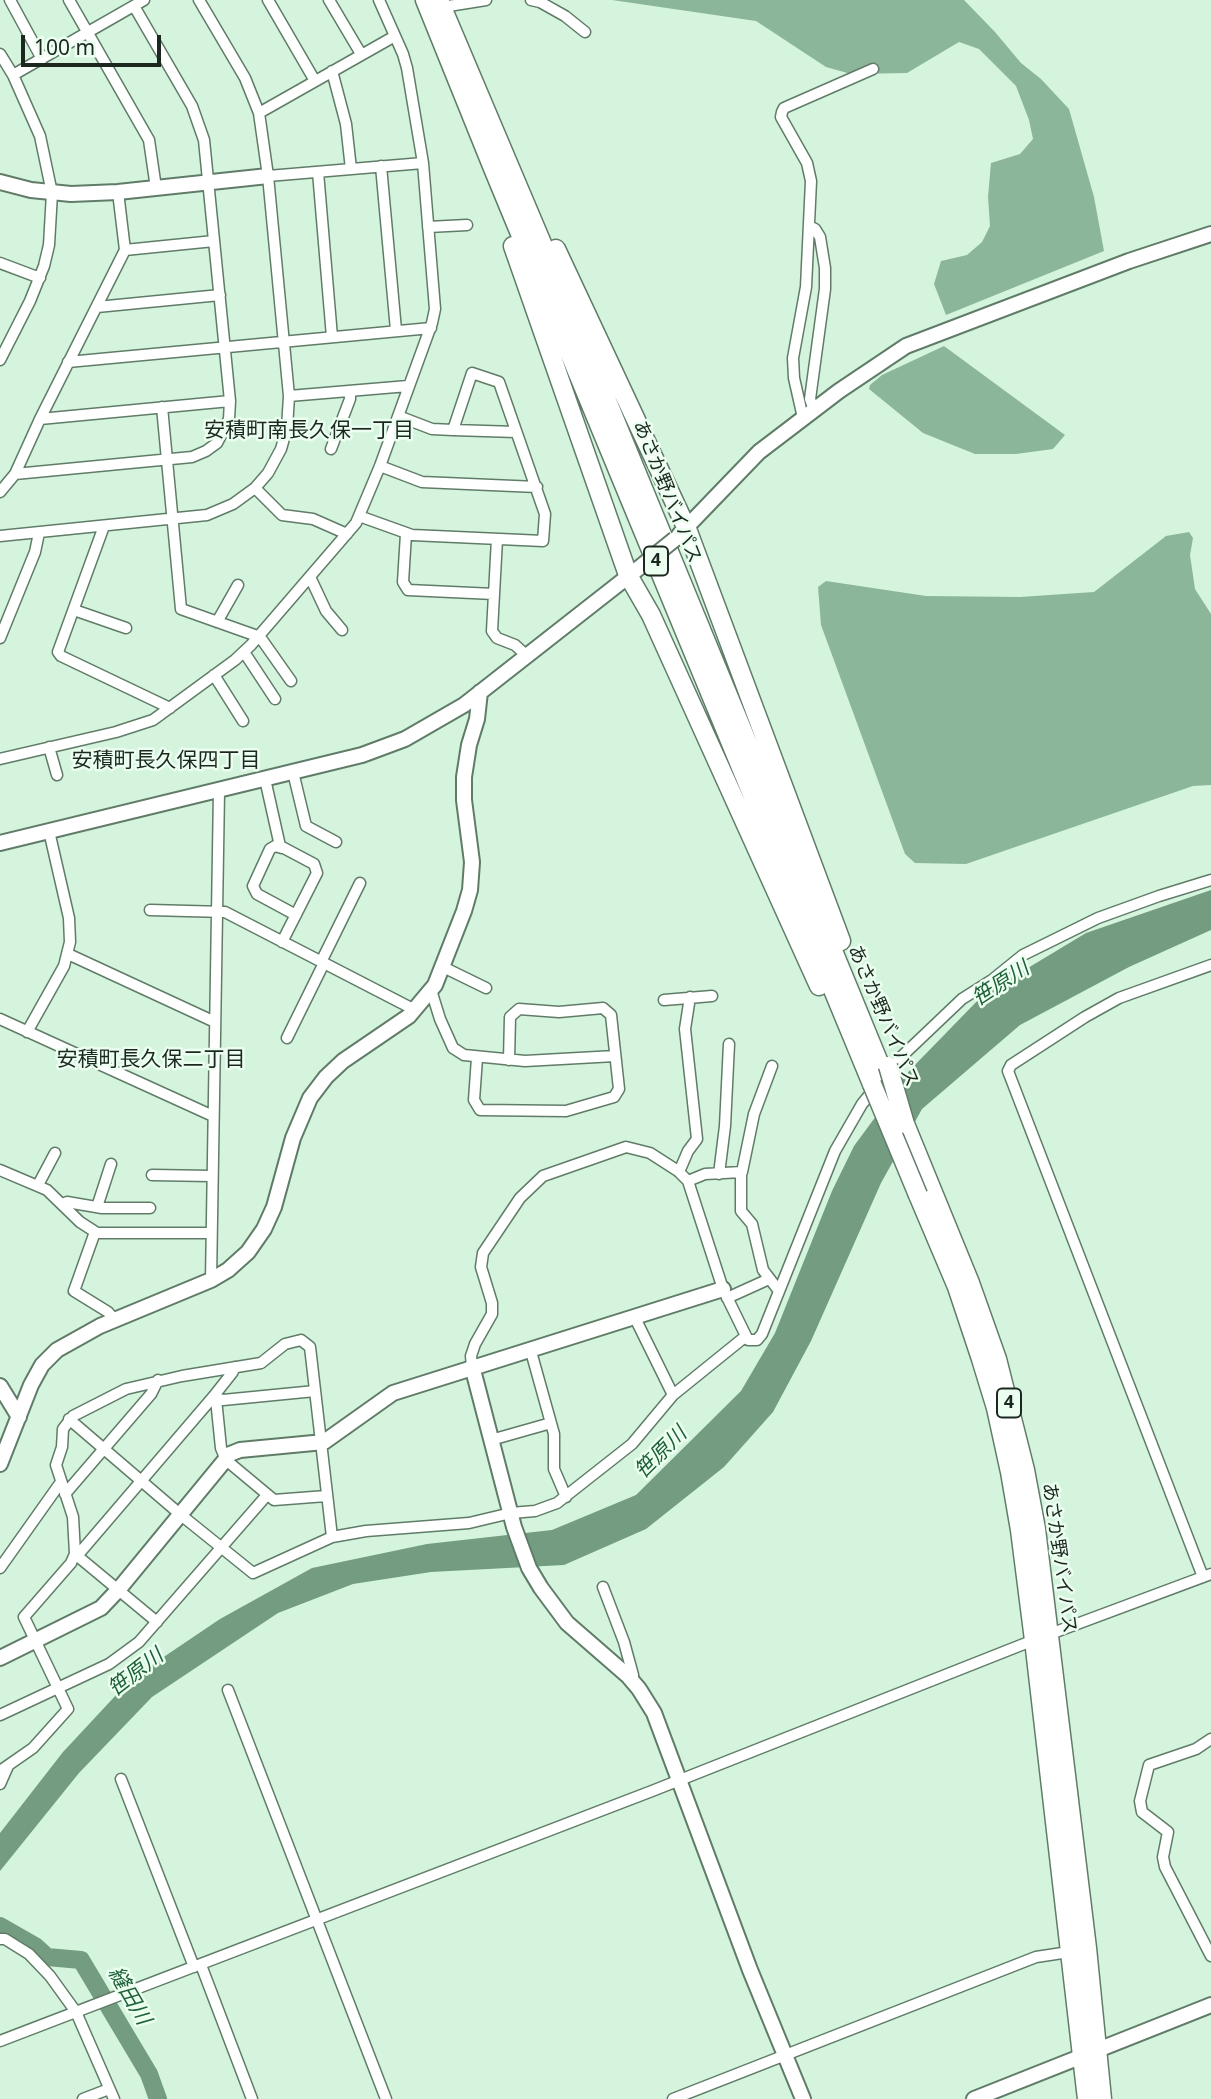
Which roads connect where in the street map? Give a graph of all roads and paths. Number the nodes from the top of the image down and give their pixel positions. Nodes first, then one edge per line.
1 (10, 0) edge
2 (69, 0) edge
3 (144, 0) edge
4 (199, 0) edge
5 (268, 0) edge
6 (329, 0) edge
7 (379, 0) edge
8 (425, 0) edge
9 (486, 0) edge
10 (531, 0) edge
11 (441, 4) edge
12 (134, 5) junction
13 (88, 32) junction
14 (585, 32) dead end
15 (395, 36) junction
16 (439, 38) junction
17 (0, 54) edge
18 (361, 54) junction
19 (42, 59) junction
20 (873, 69) dead end
21 (331, 71) junction
22 (13, 75) junction
23 (315, 81) junction
24 (259, 113) junction
25 (490, 122) junction
26 (424, 163) junction
27 (381, 166) junction
28 (351, 169) junction
29 (318, 172) junction
30 (268, 176) junction
31 (0, 182) edge
32 (209, 183) junction
33 (156, 188) junction
34 (118, 192) junction
35 (52, 193) junction
36 (467, 225) dead end
37 (809, 226) junction
38 (428, 227) junction
39 (1211, 234) edge
40 (214, 241) junction
41 (125, 250) junction
42 (0, 263) edge
43 (40, 278) junction
44 (220, 295) junction
45 (97, 307) junction
46 (431, 328) junction
47 (396, 330) junction
48 (332, 337) junction
49 (284, 342) junction
50 (225, 347) junction
51 (0, 360) edge
52 (68, 362) junction
53 (408, 386) junction
54 (350, 391) junction
55 (289, 396) junction
56 (230, 401) junction
57 (162, 407) junction
58 (808, 414) junction
59 (398, 416) junction
60 (40, 419) junction
61 (453, 430) junction
62 (516, 432) junction
63 (331, 449) dead end
64 (167, 460) junction
65 (380, 466) junction
66 (15, 474) junction
67 (537, 487) junction
68 (255, 488) junction
69 (0, 492) edge
70 (359, 516) junction
71 (171, 519) junction
72 (104, 526) junction
73 (39, 533) junction
74 (347, 534) junction
75 (406, 534) junction
76 (681, 534) junction
77 (0, 536) edge
78 (497, 539) junction
79 (628, 575) junction
80 (310, 577) junction
81 (238, 585) dead end
82 (494, 594) junction
83 (74, 610) junction
84 (217, 622) junction
85 (126, 628) dead end
86 (342, 630) dead end
87 (258, 636) junction
88 (0, 638) edge
89 (244, 652) junction
90 (527, 656) junction
91 (214, 675) junction
92 (291, 681) dead end
93 (480, 692) junction
94 (275, 699) dead end
95 (170, 708) junction
96 (243, 720) dead end
97 (49, 747) junction
98 (0, 759) edge
99 (293, 772) junction
100 (57, 775) dead end
101 (265, 779) junction
102 (219, 791) junction
103 (49, 831) junction
104 (336, 842) dead end
105 (0, 844) edge
106 (282, 848) junction
107 (1211, 880) edge
108 (360, 883) dead end
109 (150, 910) dead end
110 (216, 910) junction
111 (296, 915) junction
112 (282, 942) junction
113 (68, 954) junction
114 (323, 962) junction
115 (1211, 965) edge
116 (443, 967) junction
117 (486, 988) dead end
118 (431, 989) junction
119 (712, 996) dead end
120 (690, 997) junction
121 (664, 1000) dead end
122 (415, 1010) junction
123 (0, 1018) edge
124 (215, 1022) junction
125 (27, 1031) junction
126 (287, 1038) dead end
127 (729, 1044) dead end
128 (615, 1056) junction
129 (477, 1058) junction
130 (509, 1060) junction
131 (772, 1066) dead end
132 (881, 1073) junction
133 (213, 1116) junction
134 (55, 1153) dead end
135 (111, 1164) dead end
136 (0, 1170) edge
137 (679, 1172) junction
138 (741, 1173) junction
139 (719, 1174) junction
140 (152, 1175) dead end
141 (211, 1176) junction
142 (688, 1181) junction
143 (38, 1185) junction
144 (923, 1188) junction
145 (63, 1204) junction
146 (97, 1207) junction
147 (150, 1208) dead end
148 (95, 1232) junction
149 (211, 1233) junction
150 (769, 1279) junction
151 (211, 1280) junction
152 (779, 1290) junction
153 (725, 1293) junction
154 (634, 1316) junction
155 (115, 1320) junction
156 (746, 1336) junction
157 (530, 1348) junction
158 (472, 1366) junction
159 (234, 1367) junction
160 (158, 1380) junction
161 (0, 1386) edge
162 (315, 1391) junction
163 (673, 1395) junction
164 (215, 1398) junction
165 (19, 1417) junction
166 (69, 1419) junction
167 (551, 1423) junction
168 (491, 1440) junction
169 (321, 1443) junction
170 (105, 1448) junction
171 (226, 1460) junction
172 (1, 1462) edge
173 (141, 1480) junction
174 (61, 1482) junction
175 (65, 1494) junction
176 (267, 1495) junction
177 (326, 1496) junction
178 (566, 1497) junction
179 (510, 1513) junction
180 (181, 1515) junction
181 (332, 1537) junction
182 (221, 1548) junction
183 (76, 1555) junction
184 (0, 1568) edge
185 (1207, 1576) edge
186 (603, 1587) dead end
187 (119, 1589) junction
188 (157, 1622) junction
189 (1041, 1638) junction
190 (36, 1640) junction
191 (0, 1658) edge
192 (632, 1681) junction
193 (58, 1688) junction
194 (228, 1690) dead end
195 (0, 1714) edge
196 (1211, 1739) edge
197 (4, 1769) edge
198 (121, 1779) dead end
199 (679, 1781) junction
200 (0, 1784) edge
201 (317, 1919) junction
202 (0, 1939) edge
203 (1069, 1952) junction
204 (1211, 1956) edge
205 (197, 1966) junction
206 (1211, 2005) edge
207 (76, 2012) junction
208 (0, 2041) edge
209 (1091, 2052) junction
210 (786, 2055) junction
211 (111, 2094) edge
212 (83, 2099) edge
213 (252, 2099) edge
214 (386, 2099) edge
215 (673, 2099) edge
216 (803, 2099) edge
217 (974, 2099) edge
218 (1079, 2099) edge
219 (1087, 2099) edge
220 (1102, 2099) edge
221 (1112, 2099) edge

1 - 19 street
2 - 13 street
3 - 12 street
4 - 24 street
5 - 23 street
6 - 18 street
7 - 15 street
8 - 16 highway, あさか野バイパス / 4
9 - 11 street
10 - 14 street
11 - 25 highway, あさか野バイパス / 4
12 - 13 street
12 - 32 street
13 - 19 street
13 - 33 street
15 - 18 street
15 - 26 street
16 - 79 highway
16 - 132 highway, あさか野バイパス / 4
17 - 22 street
18 - 21 street
19 - 22 street
20 - 37 street
21 - 23 street
21 - 28 street
22 - 35 street
23 - 24 street
24 - 30 street
25 - 76 highway
25 - 132 highway, あさか野バイパス / 4
26 - 27 street
26 - 38 street
27 - 28 street
27 - 47 street
28 - 29 street
29 - 30 street
29 - 48 street
30 - 32 street
30 - 49 street
31 - 35 street
32 - 33 street
32 - 40 street
33 - 34 street
34 - 35 street
34 - 41 street
35 - 43 street
36 - 38 street
37 - 58 street
37 - 58 street
38 - 46 street
39 - 58 street
40 - 41 street
40 - 44 street
41 - 45 street
42 - 43 street
43 - 51 street
44 - 45 street
44 - 50 street
45 - 52 street
46 - 47 street
46 - 53 street
47 - 48 street
48 - 49 street
49 - 50 street
49 - 55 street
50 - 52 street
50 - 56 street
52 - 60 street
53 - 54 street
53 - 59 street
54 - 55 street
54 - 63 street
55 - 68 street
56 - 57 street
56 - 64 street
57 - 60 street
57 - 64 street
58 - 76 street
59 - 61 street
59 - 65 street
60 - 66 street
61 - 62 street
61 - 62 street
62 - 67 street
64 - 66 street
64 - 71 street
65 - 67 street
65 - 70 street
66 - 69 street
67 - 78 street
68 - 71 street
68 - 74 street
70 - 74 street
70 - 75 street
71 - 72 street
71 - 84 street
72 - 73 street
72 - 83 street
73 - 77 street
73 - 88 street
74 - 80 street
75 - 78 street
75 - 82 street
76 - 79 street, bridge
76 - 132 highway
78 - 82 street
79 - 90 street
79 - 132 highway
80 - 86 street
80 - 87 street
81 - 84 street
82 - 90 street
83 - 85 street
83 - 95 street
84 - 87 street
87 - 89 street
87 - 92 street
89 - 91 street
89 - 94 street
90 - 93 street
91 - 95 street
91 - 96 street
93 - 99 street
93 - 116 street
95 - 97 street
97 - 98 street
97 - 100 street
99 - 101 street
99 - 104 street
101 - 102 street
101 - 106 street
102 - 103 street
102 - 110 street
103 - 105 street
103 - 113 street
106 - 111 street
106 - 111 street
107 - 152 street
108 - 114 street
109 - 110 street
110 - 112 street
110 - 124 street
111 - 112 street
112 - 114 street
113 - 124 street
113 - 125 street
114 - 122 street
114 - 126 street
115 - 185 street
116 - 117 street
116 - 118 street
118 - 122 street
118 - 129 street
119 - 120 street
120 - 121 street
120 - 137 street
122 - 151 street
123 - 125 street
124 - 133 street
125 - 133 street
127 - 139 street
128 - 129 street
128 - 130 street
128 - 130 street
129 - 130 street
131 - 138 street
132 - 144 highway, あさか野バイパス / 4, bridge
132 - 144 highway, あさか野バイパス / 4, bridge
133 - 141 street
134 - 143 street
135 - 146 street
136 - 143 street
137 - 142 street
137 - 158 street
138 - 139 street
138 - 150 street
139 - 142 street
140 - 141 street
141 - 149 street
142 - 153 street
143 - 145 street
144 - 189 highway, あさか野バイパス / 4
145 - 146 street
145 - 148 street
146 - 147 street
148 - 149 street
148 - 155 street
149 - 151 street
150 - 152 street
150 - 153 street
151 - 155 street
152 - 156 street
153 - 154 street
153 - 156 street
154 - 157 street
154 - 163 street
155 - 165 street
156 - 163 street
157 - 158 street
157 - 167 street
158 - 168 street
158 - 169 street
159 - 160 street
159 - 162 street
159 - 164 street
160 - 166 street
160 - 170 street
161 - 165 street
162 - 164 street
162 - 169 street
163 - 178 street
164 - 171 street
164 - 173 street
165 - 172 street
166 - 170 street
166 - 174 street
167 - 168 street
167 - 178 street
168 - 179 street
169 - 171 street
169 - 177 street
170 - 173 street
170 - 175 street
171 - 176 street
171 - 180 street
173 - 180 street
173 - 183 street
174 - 175 street
174 - 184 street
175 - 183 street
176 - 177 street
176 - 182 street
177 - 181 street
178 - 179 street
179 - 181 street
179 - 192 street
180 - 182 street
180 - 187 street
181 - 182 street
182 - 188 street
183 - 187 street
183 - 190 street
185 - 189 street
186 - 192 street
187 - 188 street
187 - 190 street
188 - 193 street
189 - 199 street
189 - 203 highway, あさか野バイパス / 4
189 - 209 highway, あさか野バイパス / 4
190 - 191 street
190 - 193 street
192 - 199 street
193 - 195 street
193 - 197 street
194 - 201 street
196 - 204 street
197 - 200 street
198 - 205 street
199 - 201 street
199 - 210 street
201 - 205 street
201 - 214 street
202 - 207 street
203 - 209 highway, あさか野バイパス / 4
203 - 210 street
205 - 207 street
205 - 213 street
206 - 209 street
207 - 208 street
207 - 211 street
209 - 217 street
209 - 218 highway, 4
209 - 219 highway, あさか野バイパス / 4
209 - 220 highway, あさか野バイパス / 4
209 - 221 highway
210 - 215 street
210 - 216 street
211 - 212 street

